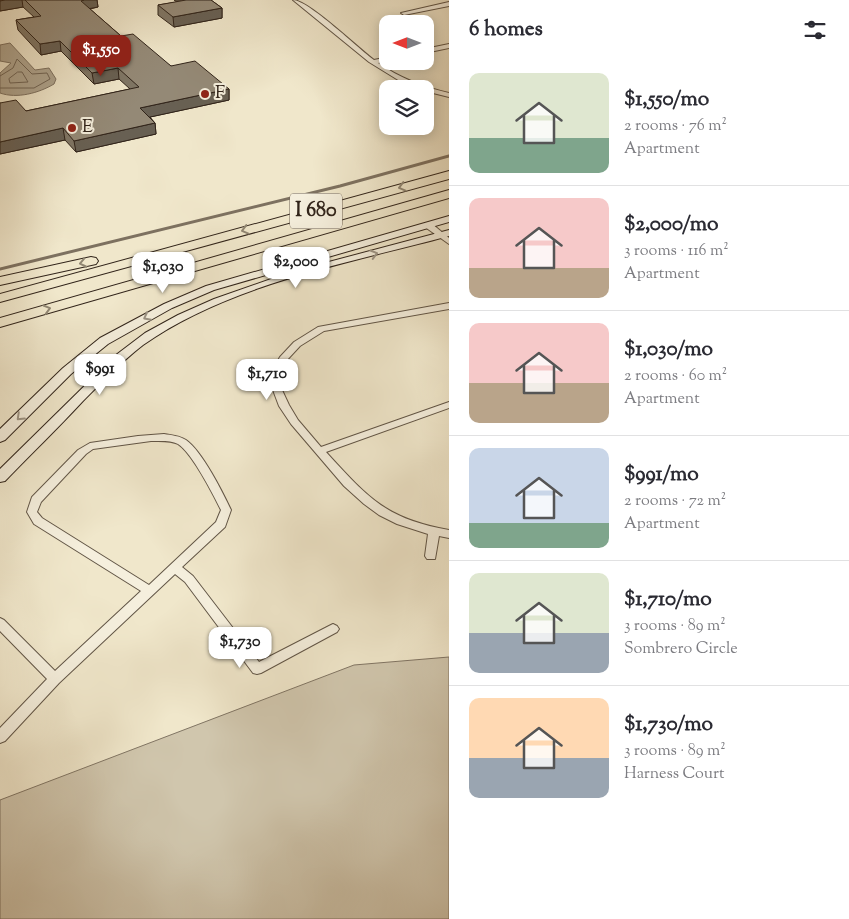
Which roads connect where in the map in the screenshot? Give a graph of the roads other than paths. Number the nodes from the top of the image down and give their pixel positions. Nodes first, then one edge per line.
1 (296, 0) edge
2 (449, 4) edge
3 (404, 13) dead end
4 (449, 46) edge
5 (434, 49) edge
6 (379, 61) edge
7 (373, 62) junction
8 (402, 80) edge
9 (434, 91) edge
10 (449, 95) edge
11 (449, 175) edge
12 (449, 194) edge
13 (449, 219) edge
14 (428, 225) junction
15 (446, 237) edge
16 (183, 247) junction
17 (0, 281) edge
18 (0, 298) edge
19 (449, 306) edge
20 (0, 322) edge
21 (252, 363) dead end
22 (279, 367) junction
23 (449, 405) edge
24 (0, 437) edge
25 (320, 451) junction
26 (0, 477) edge
27 (434, 532) junction
28 (449, 534) edge
29 (431, 556) dead end
30 (176, 569) junction
31 (150, 591) junction
32 (0, 623) edge
33 (333, 629) dead end
34 (56, 679) junction
35 (0, 737) edge

1 - 7 street
2 - 3 street
4 - 5 street
6 - 7 street
7 - 8 street
9 - 10 street
11 -> 16 highway, I 680
20 -> 12 highway, I 680
13 - 14 main road
14 - 15 street
14 -> 24 main road
26 -> 15 main road
16 -> 17 highway
16 - 18 highway, I 680
19 - 22 street
21 - 22 street
22 - 25 street
23 - 25 street
25 - 27 street
27 - 28 street
27 - 29 street
30 - 31 street
30 - 31 street
30 - 33 street
31 - 34 street
32 - 34 street
34 - 35 street

